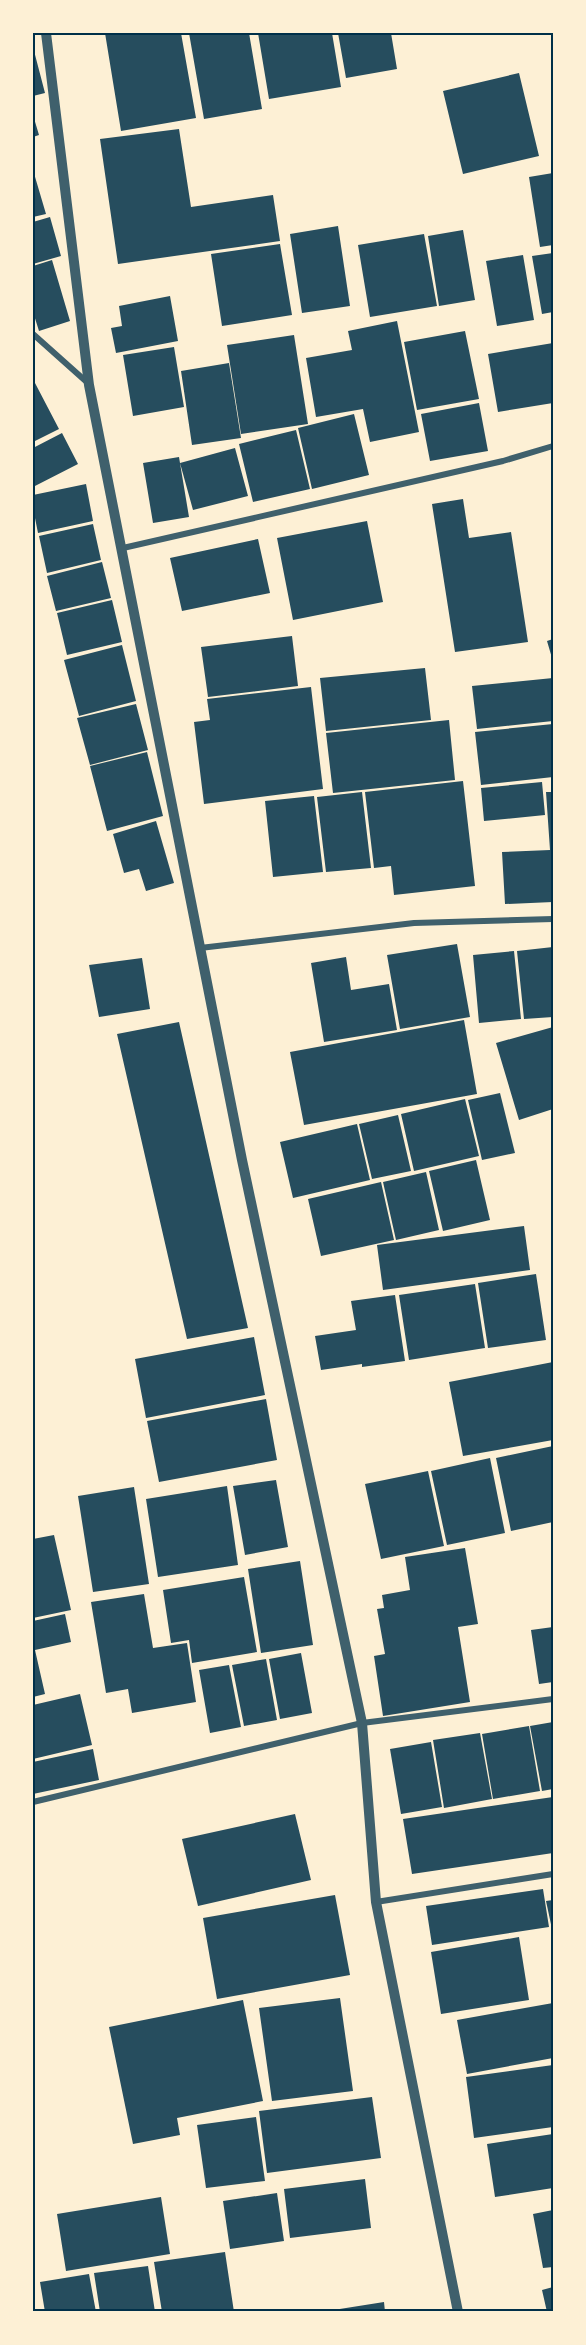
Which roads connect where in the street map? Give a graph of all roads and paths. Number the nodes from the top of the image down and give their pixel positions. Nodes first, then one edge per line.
1 (46, 33) edge
2 (33, 334) edge
3 (89, 385) junction
4 (553, 446) edge
5 (123, 548) junction
6 (553, 919) edge
7 (200, 948) junction
8 (553, 1699) edge
9 (363, 1724) junction
10 (33, 1802) edge
11 (553, 1874) edge
12 (376, 1902) junction
13 (458, 2312) edge

1 - 3 street
2 - 3 street
3 - 5 street
4 - 5 street
5 - 7 street
6 - 7 street
7 - 9 street
8 - 9 street
9 - 10 street
9 - 12 street
11 - 12 street
12 - 13 street

